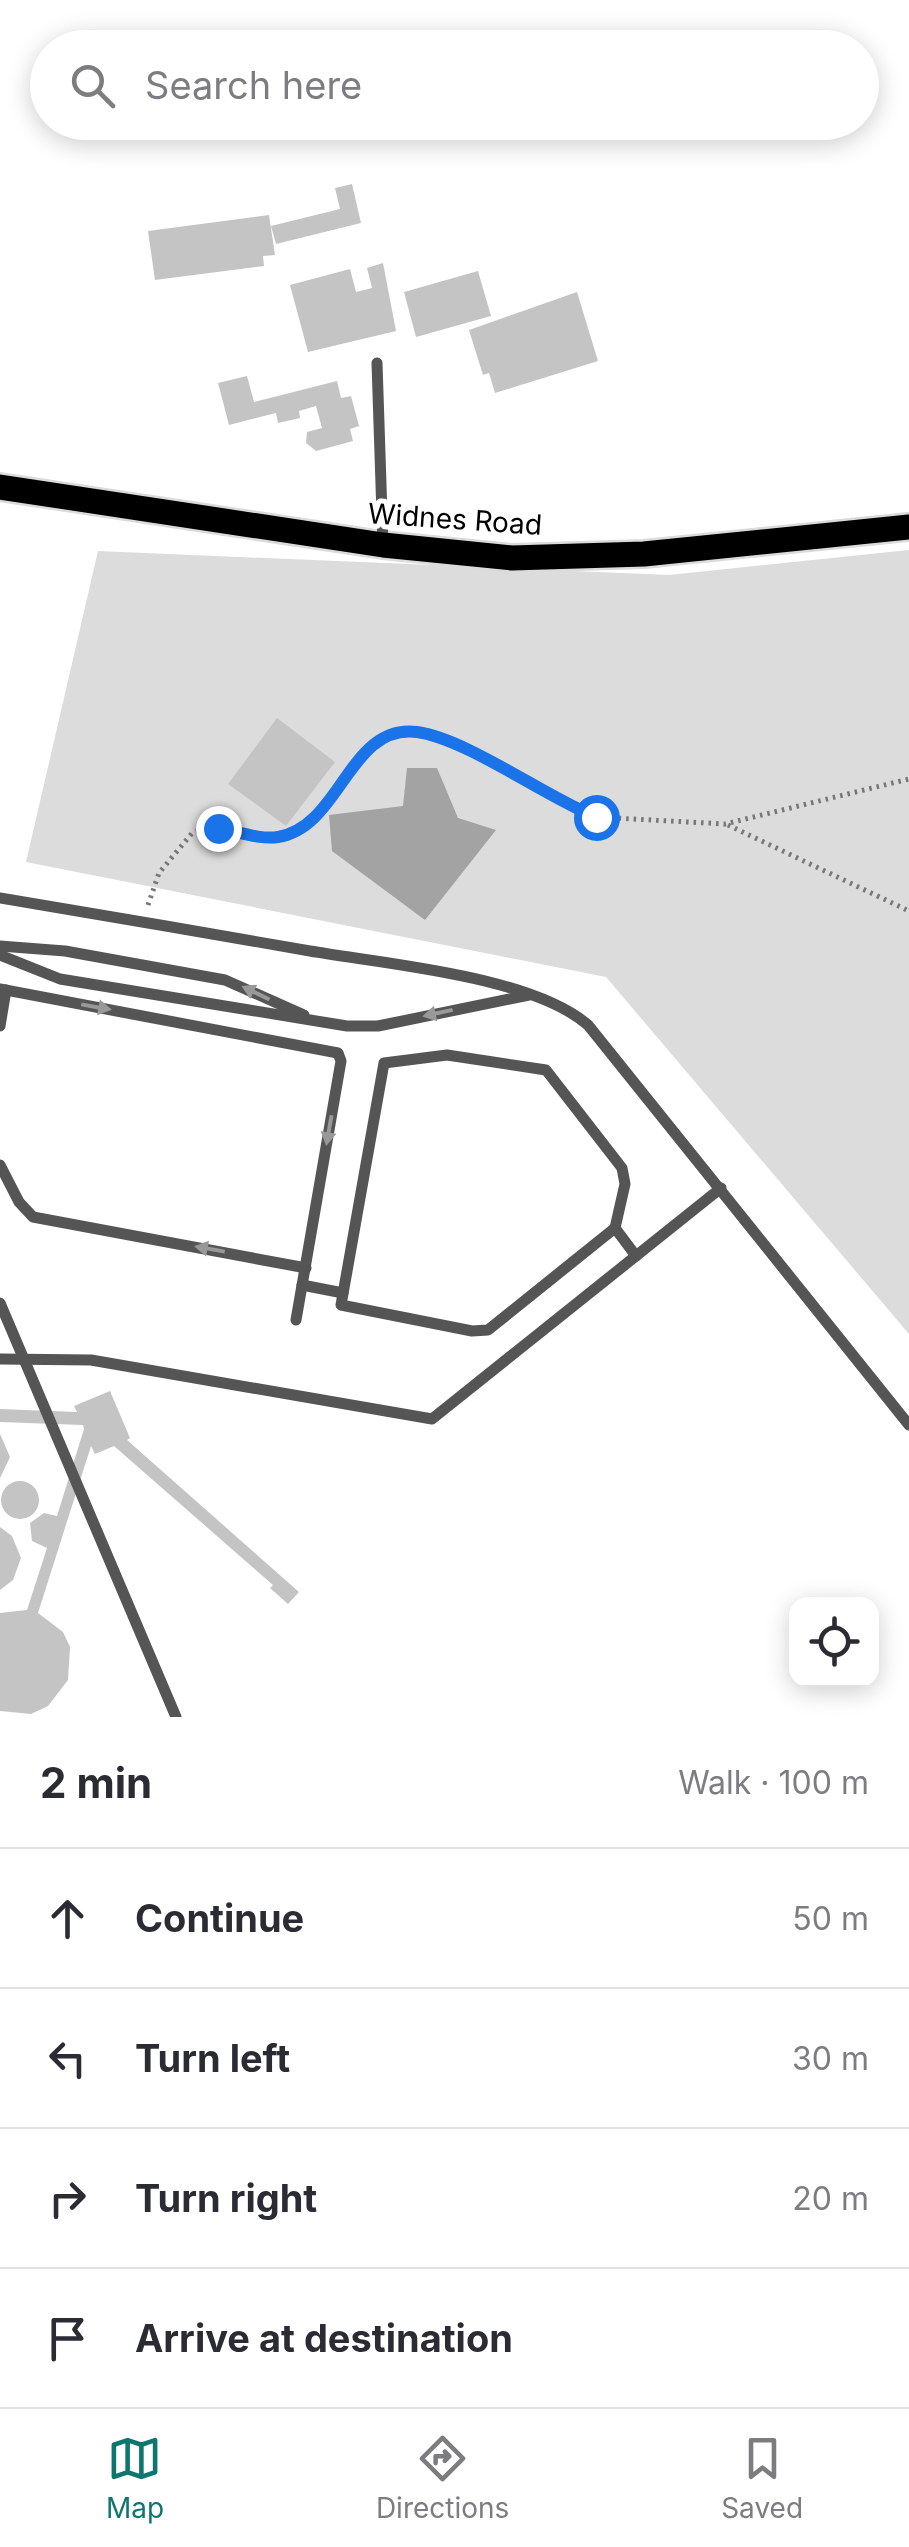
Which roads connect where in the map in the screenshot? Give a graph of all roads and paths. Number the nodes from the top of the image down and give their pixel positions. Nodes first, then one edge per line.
1 (377, 363) dead end
2 (1, 491) edge
3 (909, 527) edge
4 (383, 546) junction
5 (909, 779) edge
6 (725, 824) junction
7 (0, 898) edge
8 (909, 910) edge
9 (144, 922) junction
10 (0, 946) edge
11 (0, 955) edge
12 (3, 990) edge
13 (534, 994) junction
14 (0, 1026) edge
15 (346, 1026) junction
16 (0, 1166) edge
17 (721, 1188) junction
18 (616, 1228) junction
19 (636, 1256) junction
20 (306, 1268) junction
21 (302, 1285) junction
22 (343, 1293) junction
23 (0, 1303) edge
24 (296, 1320) dead end
25 (26, 1358) junction
26 (0, 1359) edge
27 (909, 1425) edge
28 (176, 1717) edge

1 - 4 lane
2 - 4 main road, Widnes Road
3 - 4 main road, Widnes Road
5 - 6 path
6 - 8 path
6 - 9 path
7 - 9 lane
9 - 13 lane
15 -> 10 lane
11 - 15 lane
12 - 14 lane
12 -> 20 lane
13 -> 15 lane
13 - 17 lane
20 -> 16 lane
17 - 19 lane
17 - 27 lane
18 - 19 lane
18 - 22 lane
18 - 22 lane
19 - 25 lane
20 - 21 lane
21 - 22 lane
21 - 24 lane
23 - 25 lane
25 - 26 lane
25 - 28 lane

